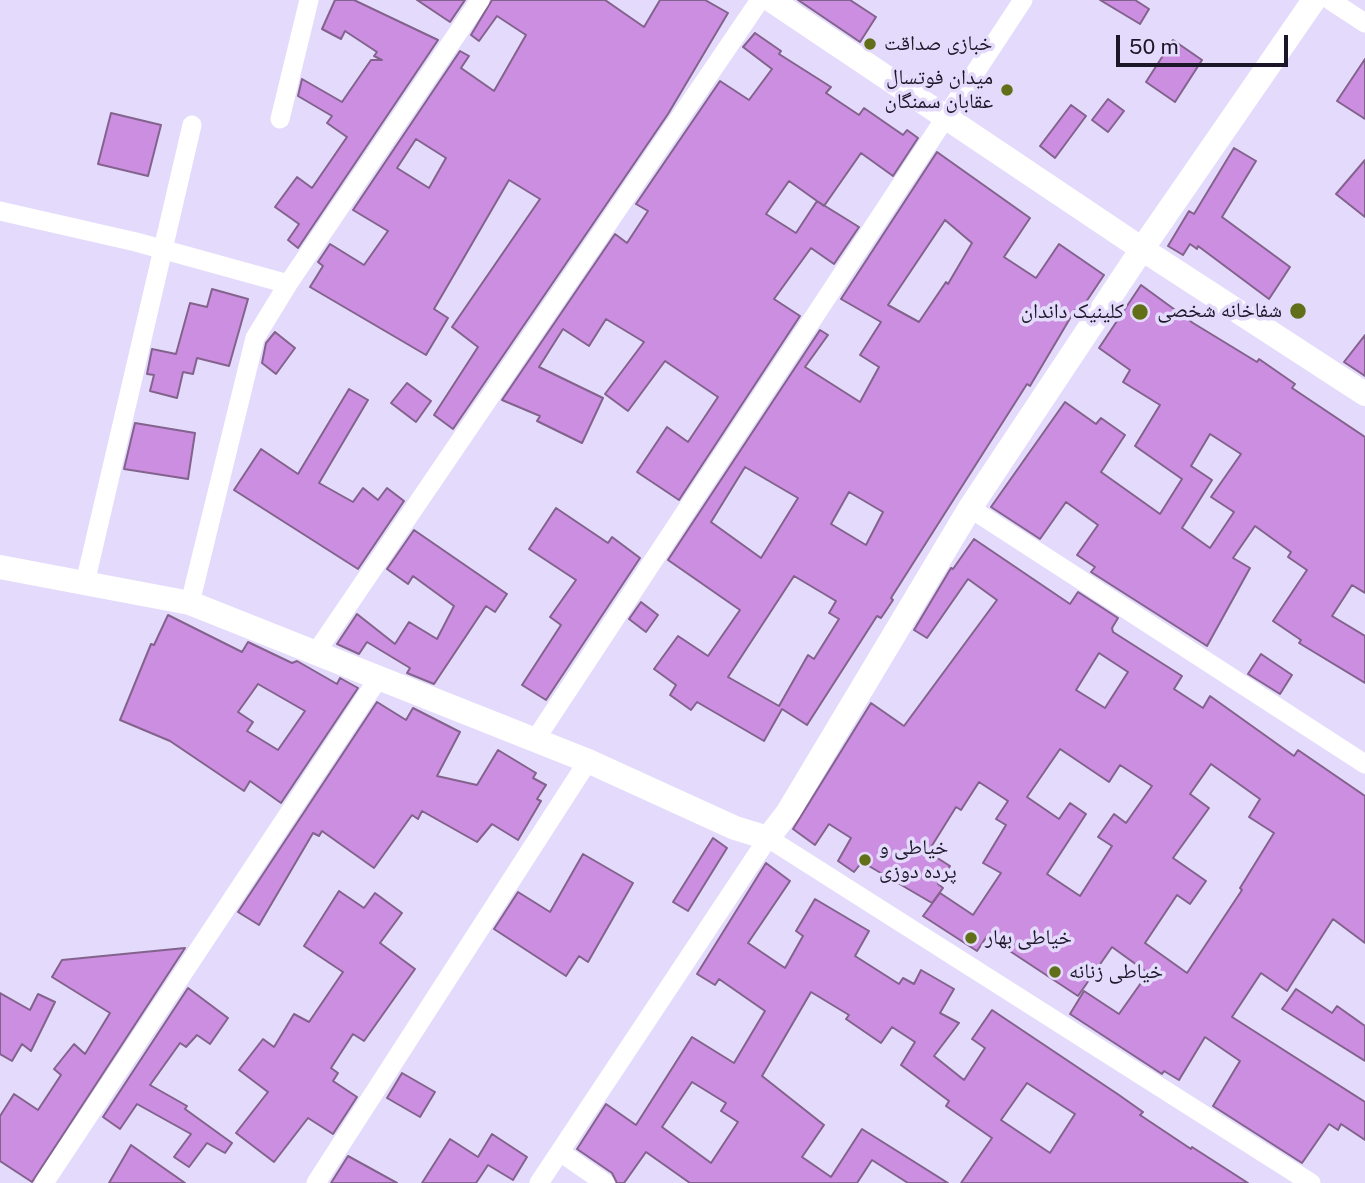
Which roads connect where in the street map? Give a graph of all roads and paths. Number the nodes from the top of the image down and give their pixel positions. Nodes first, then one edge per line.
1 (309, 0) edge
2 (480, 0) edge
3 (760, 0) edge
4 (771, 0) edge
5 (1023, 0) edge
6 (1314, 0) edge
7 (1331, 0) edge
8 (1365, 23) edge
9 (944, 115) junction
10 (280, 119) dead end
11 (192, 125) dead end
12 (0, 211) edge
13 (1142, 249) junction
14 (165, 250) junction
15 (288, 284) junction
16 (1365, 394) edge
17 (970, 508) junction
18 (0, 567) edge
19 (85, 583) junction
20 (190, 603) junction
21 (317, 651) junction
22 (380, 676) junction
23 (535, 740) junction
24 (588, 761) junction
25 (1365, 764) edge
26 (768, 838) junction
27 (560, 1152) junction
28 (44, 1183) edge
29 (316, 1183) edge
30 (539, 1183) edge
31 (605, 1183) edge
32 (1311, 1183) edge

1 - 10 street
2 - 15 street
3 - 21 street
4 - 9 street
5 - 9 street
6 - 13 street
7 - 8 street
9 - 13 street
9 - 23 street
11 - 14 street
12 - 14 street
13 - 16 street
13 - 17 street
14 - 15 street
14 - 19 street
15 - 20 street
17 - 25 street
17 - 26 street
18 - 19 street
19 - 20 street
20 - 21 street
21 - 22 street
22 - 23 street
22 - 28 street
23 - 24 street
24 - 26 street
24 - 29 street
26 - 27 street
26 - 32 street
27 - 30 street
27 - 31 street

